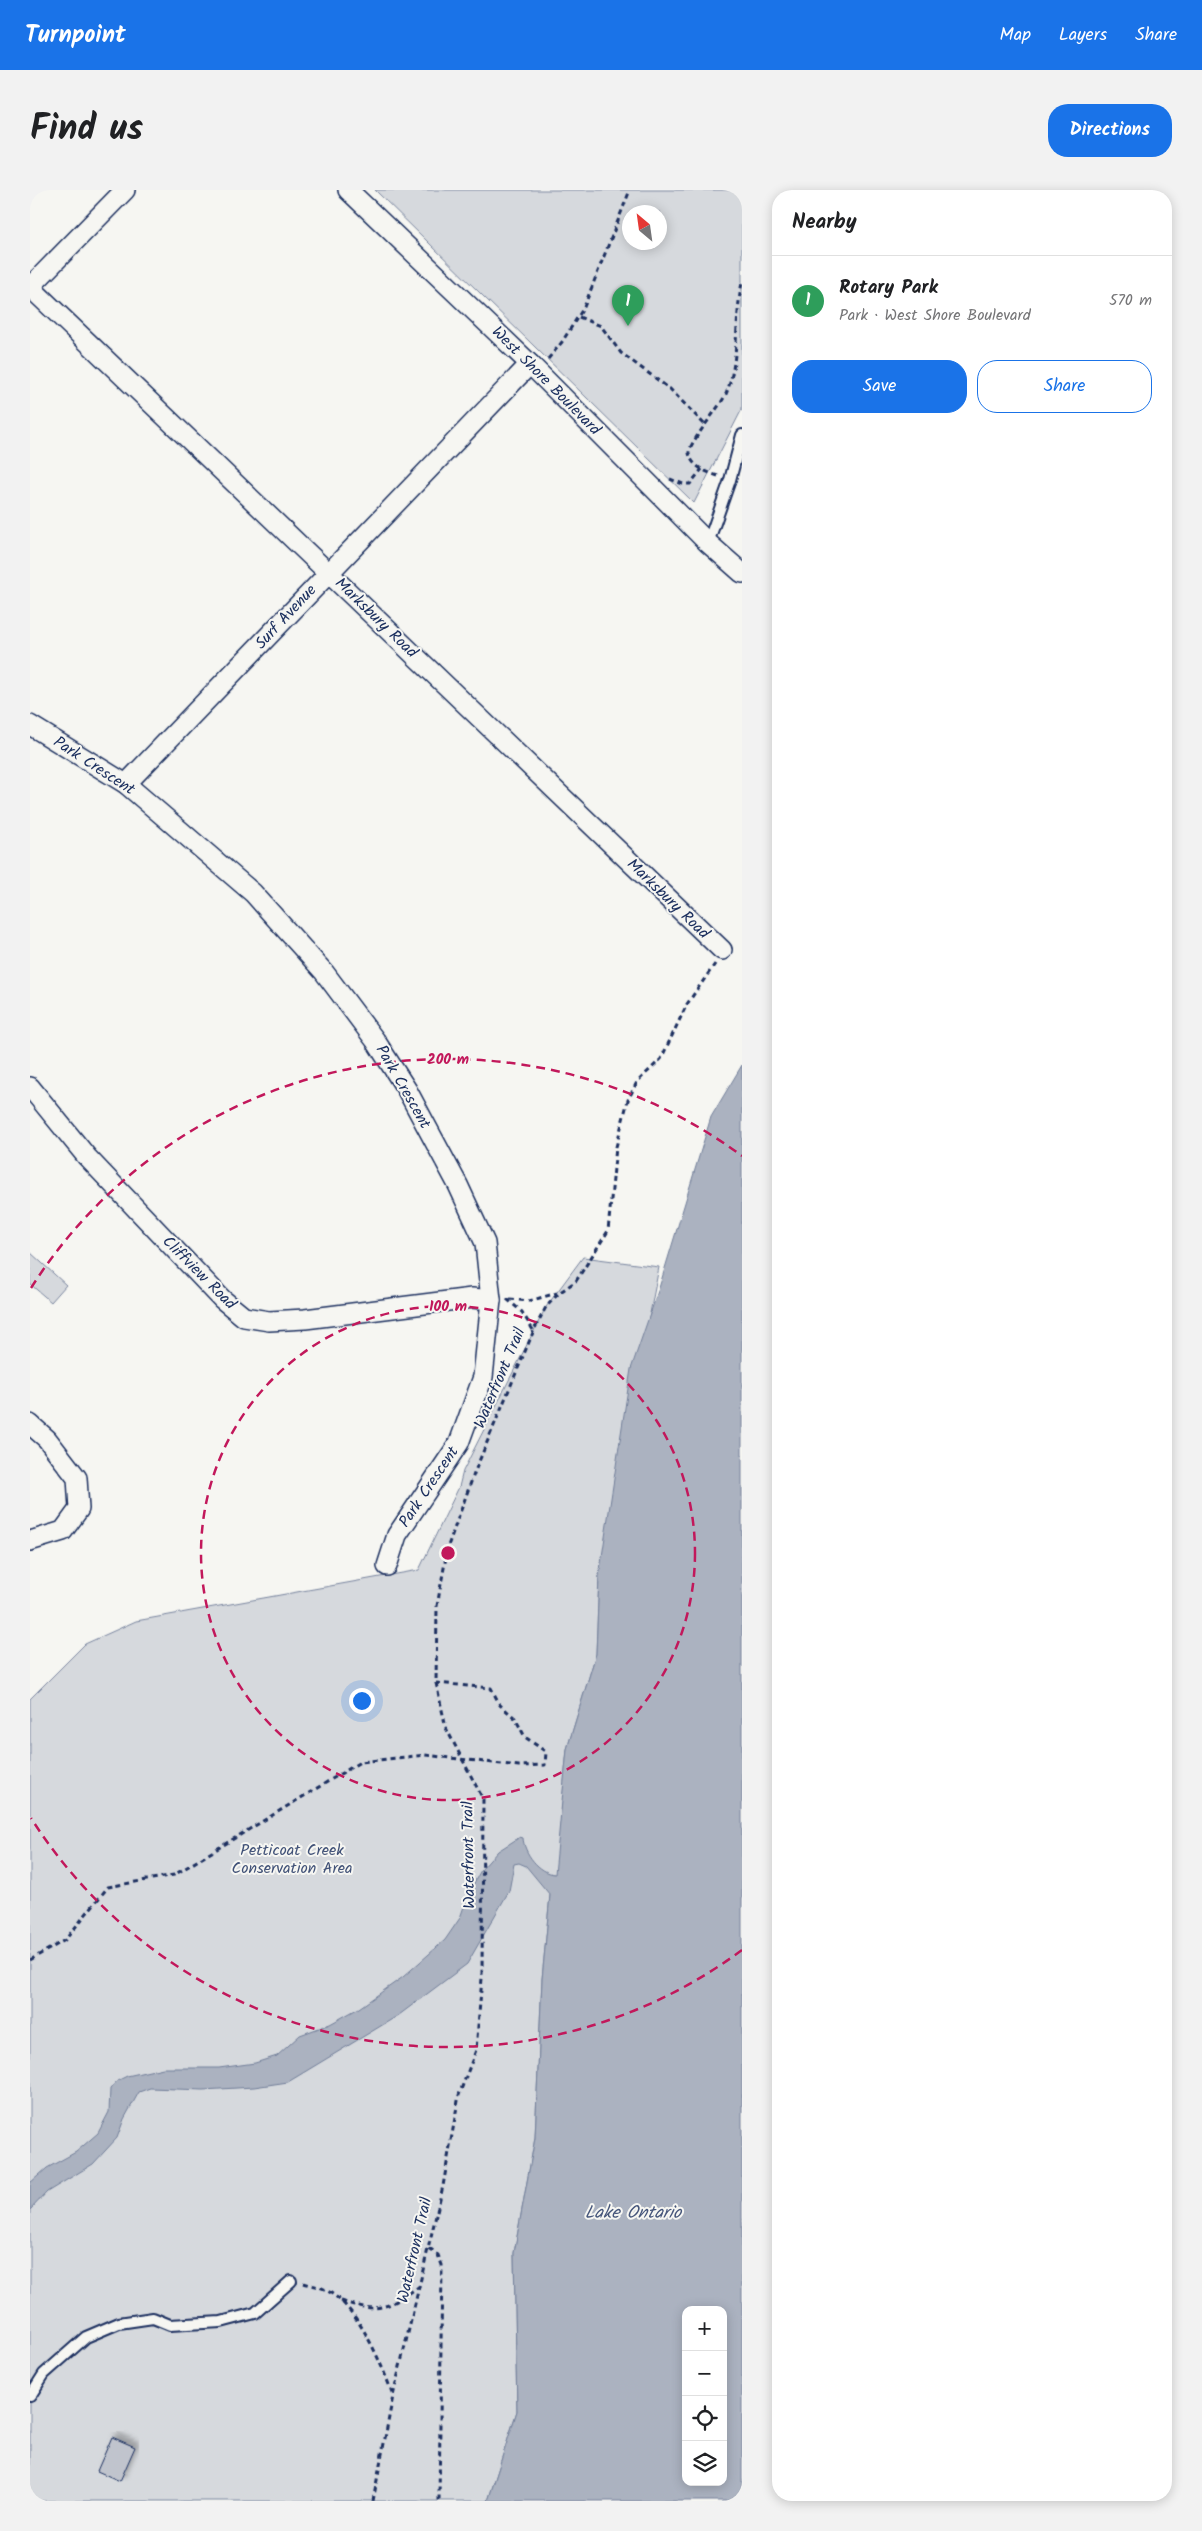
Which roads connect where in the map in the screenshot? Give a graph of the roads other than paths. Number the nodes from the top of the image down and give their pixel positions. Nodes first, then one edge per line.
1 (125, 190) edge
2 (348, 190) edge
3 (30, 287) edge
4 (533, 368) junction
5 (742, 435) edge
6 (708, 543) junction
7 (328, 572) junction
8 (742, 573) edge
9 (30, 725) edge
10 (126, 784) junction
11 (722, 950) road end
12 (30, 1087) edge
13 (500, 1299) junction
14 (30, 1424) edge
15 (30, 1542) edge
16 (387, 1566) dead end
17 (291, 2281) road end
18 (30, 2396) edge

1 - 3 street
2 - 4 street, West Shore Boulevard
3 - 7 street, Marksbury Road
4 - 6 street, West Shore Boulevard
4 - 7 street, Surf Avenue
5 - 6 lane
6 - 8 street, West Shore Boulevard
7 - 10 street, Surf Avenue
7 - 11 street, Marksbury Road
9 - 10 street, Park Crescent
10 - 13 street, Park Crescent
12 - 13 street, Cliffview Road
13 - 16 street, Park Crescent
14 - 15 street
17 - 18 lane

